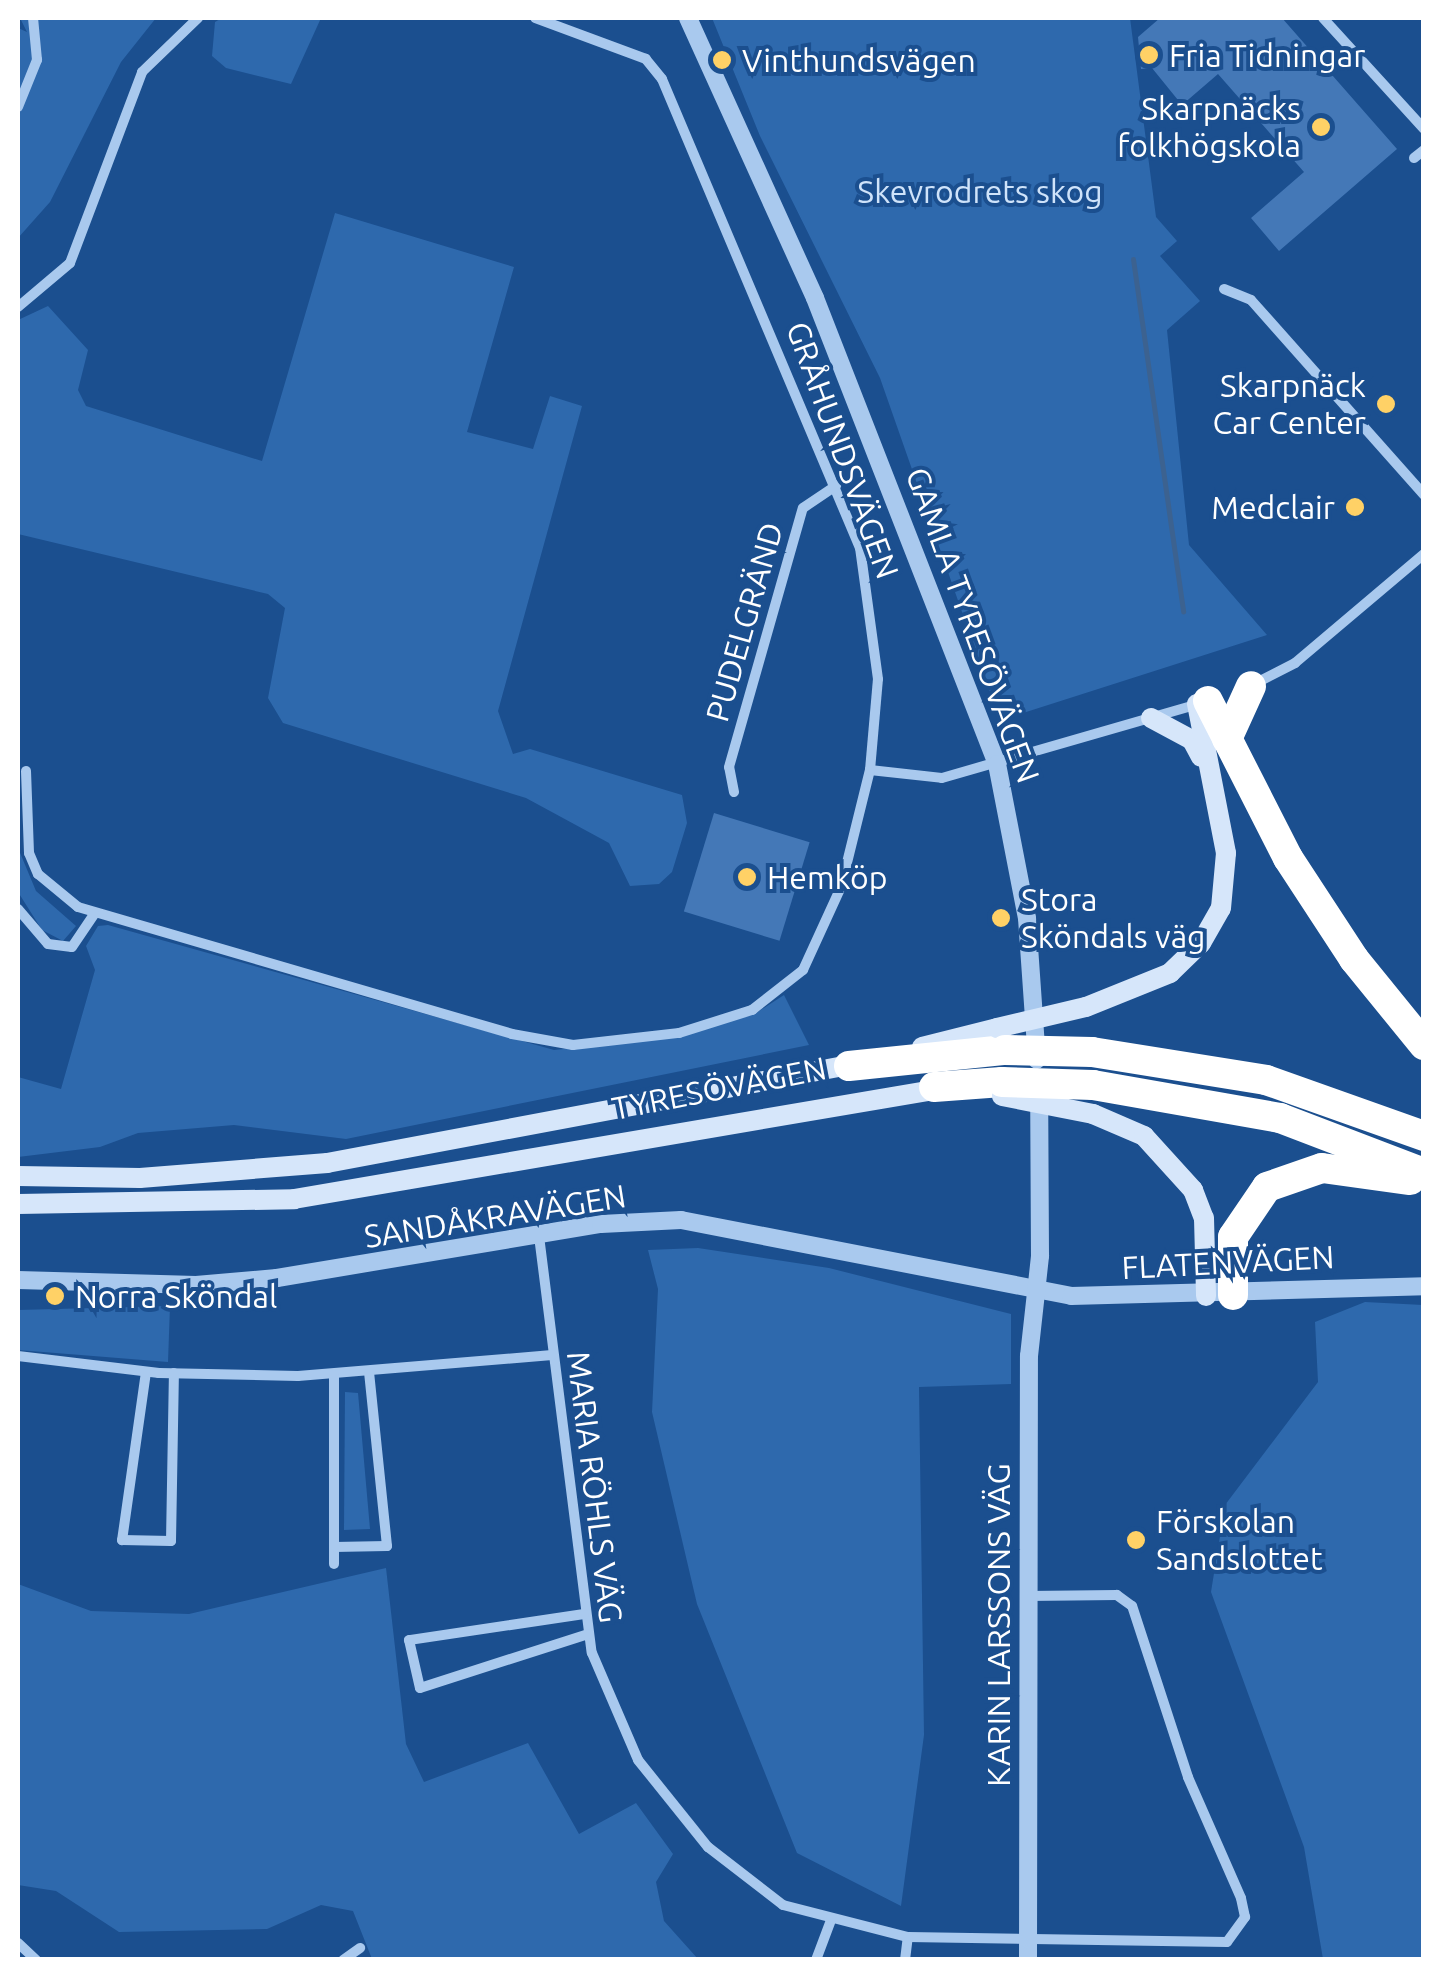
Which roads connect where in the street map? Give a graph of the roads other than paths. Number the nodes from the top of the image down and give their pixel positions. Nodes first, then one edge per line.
1 (32, 18) edge
2 (198, 18) edge
3 (536, 18) edge
4 (688, 18) edge
5 (1323, 18) edge
6 (18, 108) edge
7 (1424, 129) edge
8 (1224, 289) dead end
9 (18, 307) edge
10 (836, 486) junction
11 (1424, 495) edge
12 (1424, 554) edge
13 (1251, 686) junction
14 (1203, 703) junction
15 (1151, 718) junction
16 (1227, 740) junction
17 (1205, 763) junction
18 (997, 764) junction
19 (870, 770) junction
20 (26, 771) dead end
21 (734, 792) dead end
22 (18, 909) edge
23 (94, 914) junction
24 (1001, 1039) junction
25 (1424, 1045) edge
26 (849, 1066) joint
27 (934, 1087) joint
28 (1093, 1100) junction
29 (1424, 1136) edge
30 (1424, 1173) edge
31 (18, 1176) edge
32 (1424, 1184) edge
33 (18, 1204) edge
34 (539, 1236) junction
35 (18, 1280) edge
36 (1424, 1286) edge
37 (1036, 1291) junction
38 (1220, 1295) junction
39 (552, 1355) junction
40 (18, 1356) edge
41 (146, 1372) junction
42 (369, 1373) junction
43 (174, 1374) junction
44 (334, 1374) junction
45 (334, 1547) junction
46 (334, 1564) dead end
47 (1026, 1597) junction
48 (584, 1614) junction
49 (588, 1634) junction
50 (831, 1920) junction
51 (908, 1937) junction
52 (18, 1943) edge
53 (360, 1948) dead end
54 (1028, 1951) edge
55 (905, 1957) edge
56 (36, 1960) edge
57 (343, 1960) edge
58 (816, 1960) edge
59 (920, 1960) edge

1 - 6 street
2 - 9 street
3 - 10 street, GRÅHUNDSVÄGEN
4 - 18 street, GAMLA TYRESÖVÄGEN
5 - 7 street
8 - 11 street
10 - 19 street, GRÅHUNDSVÄGEN
10 - 21 street, PUDELGRÄND
12 - 13 street
13 - 14 street
13 - 16 highway
14 - 15 street
14 - 16 highway
14 - 17 main road
15 - 17 main road
15 - 18 street
16 - 25 highway
17 - 24 main road, bridge
18 - 19 street
18 - 37 street, GAMLA TYRESÖVÄGEN
19 - 23 street, GRÅHUNDSVÄGEN
20 - 23 street, GRÅHUNDSVÄGEN
22 - 23 street
24 - 26 highway, TYRESÖVÄGEN
24 - 29 highway, TYRESÖVÄGEN, bridge
26 - 31 main road, TYRESÖVÄGEN
27 - 28 highway, TYRESÖVÄGEN, bridge
27 - 33 main road, TYRESÖVÄGEN
28 - 30 highway, TYRESÖVÄGEN
28 - 38 main road
32 - 38 highway
34 - 35 street, SANDÅKRAVÄGEN
34 - 37 street, SANDÅKRAVÄGEN
34 - 39 street, MARIA RÖHLS VÄG
36 - 38 street, FLATENVÄGEN
37 - 38 street, FLATENVÄGEN
37 - 47 street, KARIN LARSSONS VÄG
39 - 42 street
39 - 48 street, MARIA RÖHLS VÄG
40 - 41 street
41 - 43 street
41 - 43 street
42 - 44 street
42 - 45 street
43 - 44 street
44 - 45 street
45 - 46 street
47 - 54 street, KARIN LARSSONS VÄG
47 - 54 street, MARIA RÖHLS VÄG
48 - 49 street, MARIA RÖHLS VÄG
48 - 49 street
49 - 50 street, MARIA RÖHLS VÄG
50 - 51 street, MARIA RÖHLS VÄG
50 - 58 street
51 - 54 street, MARIA RÖHLS VÄG
51 - 55 street
52 - 56 street
53 - 57 street
55 - 59 street

